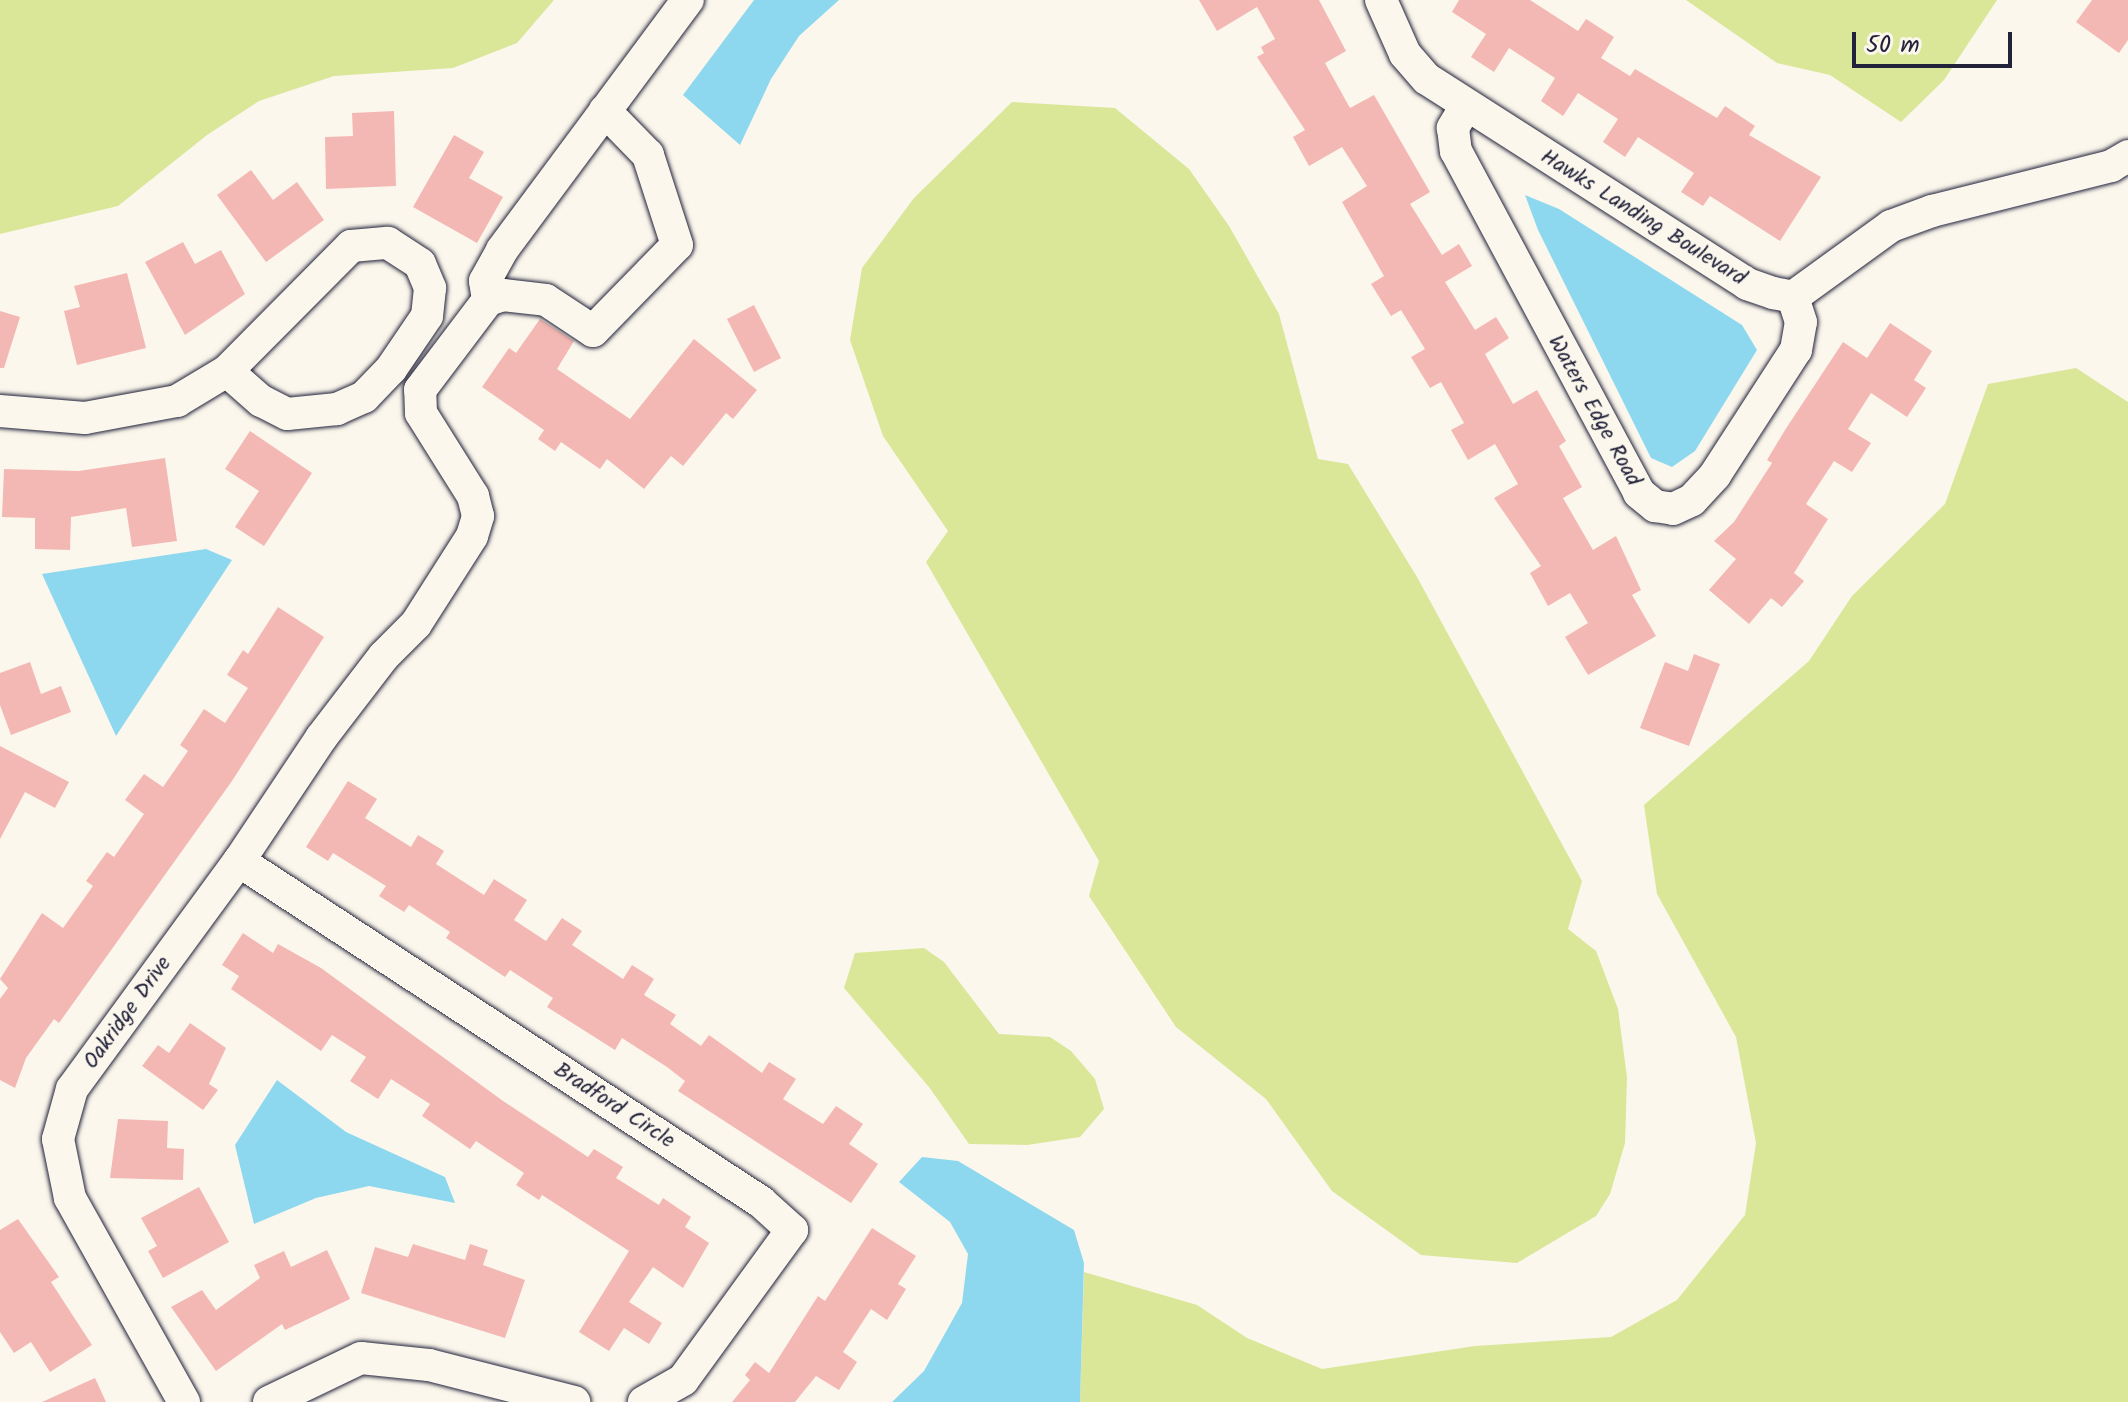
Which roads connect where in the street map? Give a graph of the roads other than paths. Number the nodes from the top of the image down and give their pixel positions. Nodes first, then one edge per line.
1 (688, 0) edge
2 (1381, 0) edge
3 (1466, 106) junction
4 (605, 111) junction
5 (2128, 156) edge
6 (1793, 297) junction
7 (488, 300) junction
8 (227, 371) junction
9 (0, 411) edge
10 (239, 861) junction
11 (184, 1402) edge
12 (269, 1402) edge
13 (574, 1402) edge
14 (644, 1402) edge

1 - 4 street
2 - 3 street, Hawks Landing Boulevard
3 - 6 street, Hawks Landing Boulevard
3 - 6 street, Waters Edge Road
4 - 7 street
4 - 7 street
5 - 6 street
7 - 10 street, Oakridge Drive
8 - 8 street
8 - 9 street
10 - 11 street, Oakridge Drive
10 - 14 street, Bradford Circle
12 - 13 street

